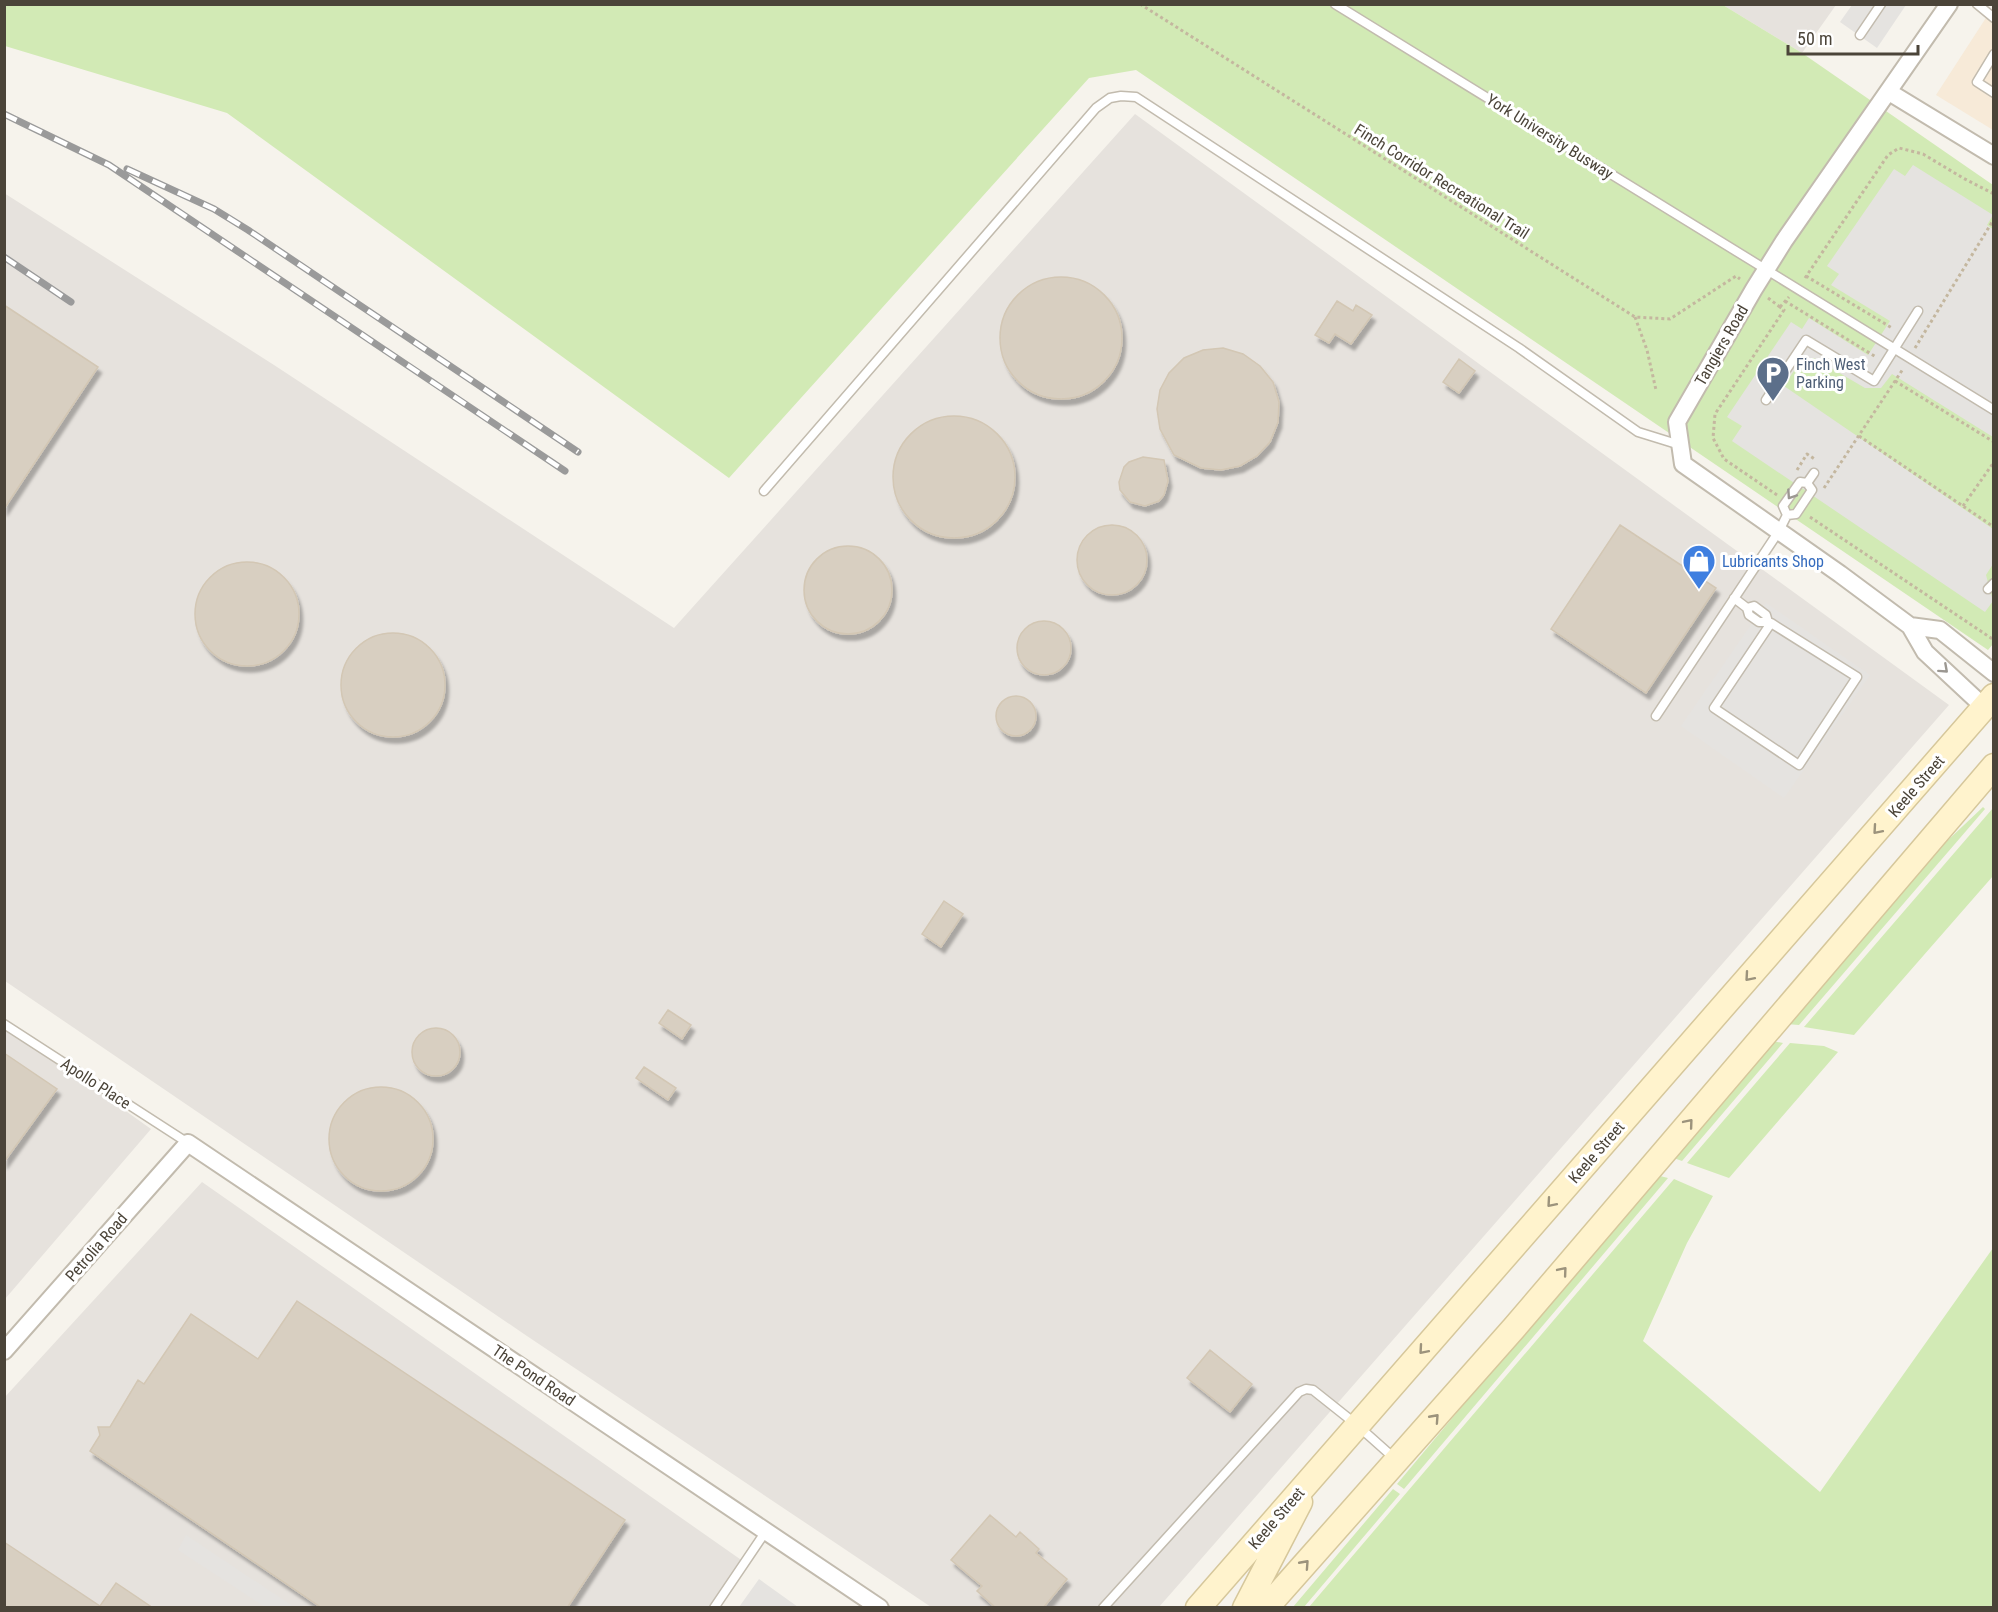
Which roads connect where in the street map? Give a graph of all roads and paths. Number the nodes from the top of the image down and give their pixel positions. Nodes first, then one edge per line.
1 (1140, 4) edge
2 (1335, 4) edge
3 (1881, 4) edge
4 (1949, 4) edge
5 (1977, 4) edge
6 (1994, 18) edge
7 (1860, 35) dead end
8 (1994, 54) edge
9 (1889, 92) junction
10 (1994, 93) edge
11 (1994, 156) edge
12 (1994, 194) edge
13 (1994, 219) edge
14 (1765, 269) junction
15 (1736, 276) dead end
16 (1774, 302) dead end
17 (1780, 307) junction
18 (1918, 311) dead end
19 (1635, 317) junction
20 (1904, 335) junction
21 (1918, 344) junction
22 (1895, 348) junction
23 (1910, 357) junction
24 (1886, 363) junction
25 (1901, 372) junction
26 (1895, 381) junction
27 (1656, 390) dead end
28 (1766, 399) dead end
29 (1994, 410) edge
30 (1859, 436) junction
31 (1994, 442) edge
32 (1680, 445) junction
33 (1994, 462) edge
34 (1814, 473) dead end
35 (1807, 483) junction
36 (1823, 490) dead end
37 (764, 491) dead end
38 (1783, 498) dead end
39 (1963, 506) junction
40 (1787, 515) junction
41 (1807, 522) dead end
42 (1994, 527) edge
43 (1779, 531) junction
44 (1734, 598) junction
45 (1769, 623) junction
46 (1910, 626) junction
47 (1994, 640) edge
48 (1994, 674) edge
49 (1990, 706) edge
50 (1656, 716) dead end
51 (1994, 766) edge
52 (4, 1024) edge
53 (188, 1143) junction
54 (4, 1351) edge
55 (1357, 1425) junction
56 (1397, 1460) junction
57 (1315, 1473) junction
58 (766, 1531) junction
59 (714, 1608) edge
60 (880, 1608) edge
61 (1103, 1608) edge
62 (1198, 1608) edge
63 (1245, 1608) edge
64 (1266, 1608) edge

1 - 19 path, Finch Corridor Recreational Trail
2 - 14 lane, York University Busway
3 - 7 lane
4 - 9 street, Tangiers Road
5 - 6 lane
8 - 10 lane
9 - 11 street
9 - 14 street, Tangiers Road
12 - 20 path
13 - 21 path
14 - 22 lane, York University Busway
14 - 32 street, Tangiers Road
15 - 19 path
16 - 17 path
17 - 24 path
17 - 38 path
18 - 20 lane
19 - 27 path
20 - 21 path
20 - 22 lane
21 - 23 path
22 - 23 lane, York University Busway
22 - 24 lane
23 - 25 path
23 - 29 lane, York University Busway
24 - 25 path
24 - 28 lane
25 - 26 path
26 - 30 path
26 - 31 path
30 - 36 path
30 - 39 path
32 - 37 lane
32 - 43 street, Tangiers Road
33 - 39 path
34 - 35 lane
35 -> 40 lane
35 - 40 lane
39 - 42 path
40 - 43 lane
41 - 47 path
43 - 44 lane
43 - 46 street, Tangiers Road
44 - 45 lane
44 - 50 lane
45 - 45 lane
46 - 48 street, Tangiers Road
46 -> 49 street, Tangiers Road
49 -> 55 main road, Keele Street
56 -> 51 main road
52 - 53 lane, Apollo Place
53 - 54 street, Petrolia Road
53 - 58 street, The Pond Road
55 - 56 lane
55 - 57 main road, Keele Street
55 - 61 lane
64 -> 56 main road
57 - 62 main road, Keele Street
57 - 63 main road
58 - 59 lane
58 - 60 street, The Pond Road

